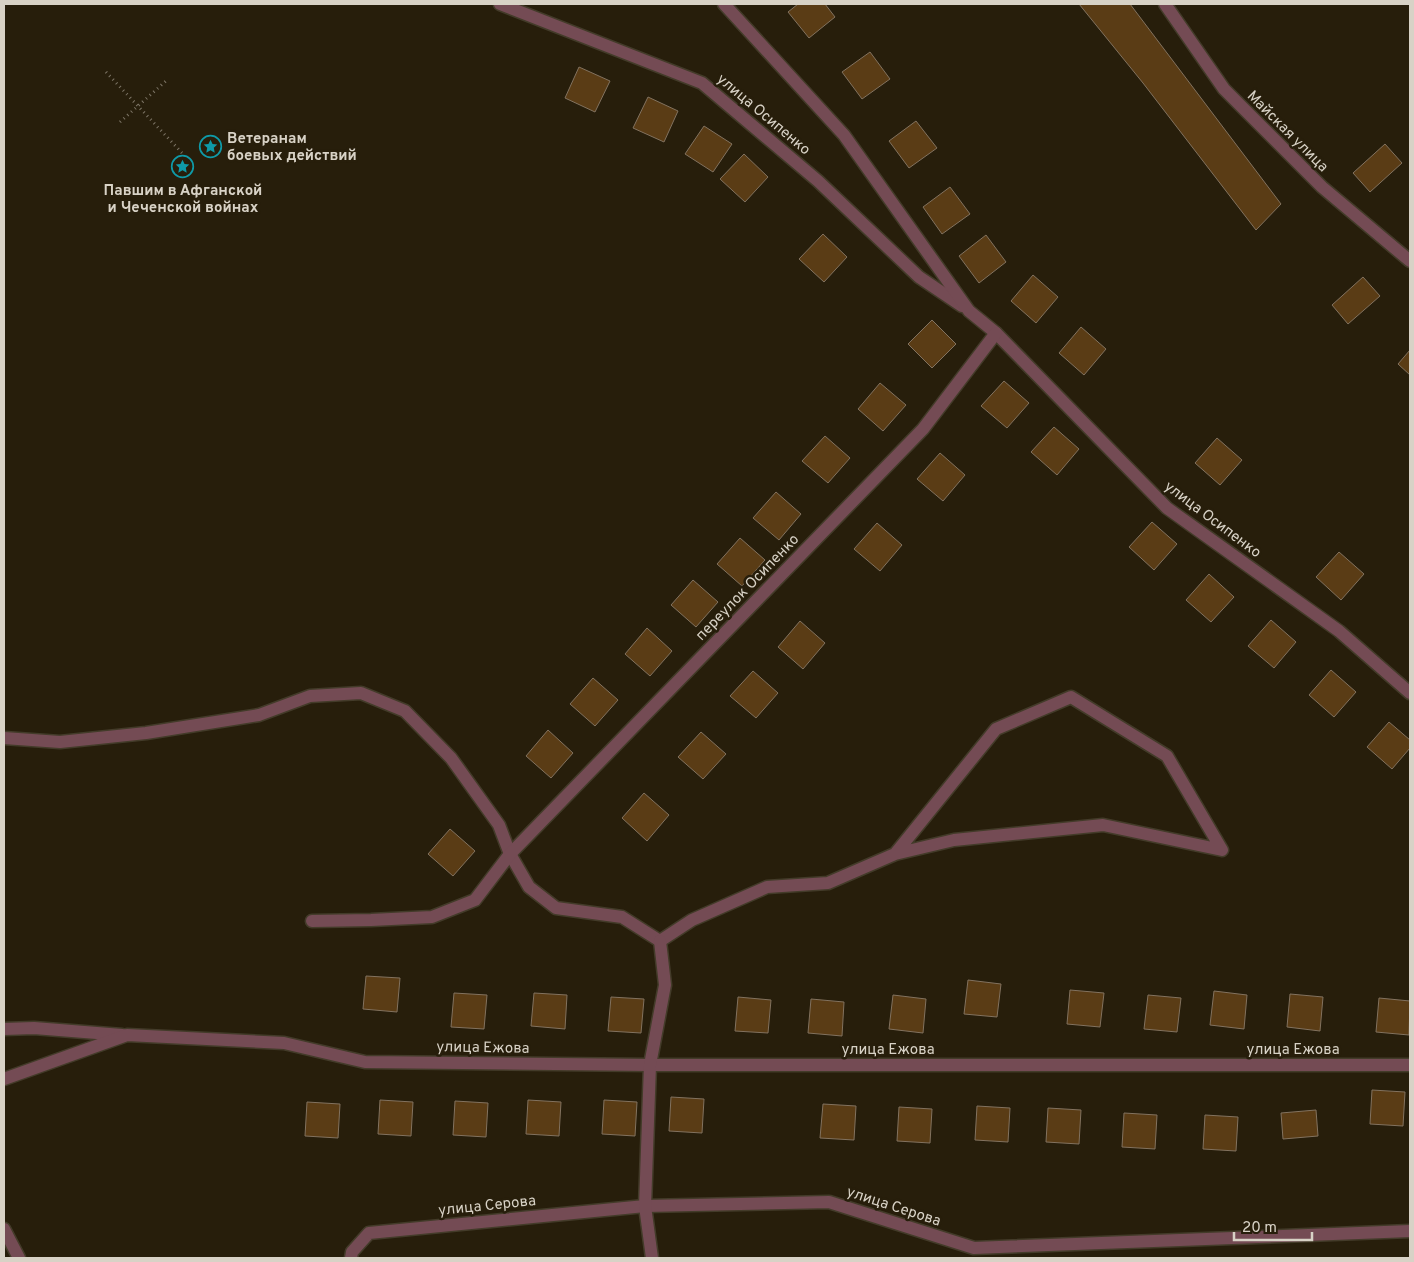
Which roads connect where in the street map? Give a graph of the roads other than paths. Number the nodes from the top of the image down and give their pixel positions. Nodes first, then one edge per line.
1 (500, 4) edge
2 (724, 4) edge
3 (1165, 4) edge
4 (1410, 261) edge
5 (969, 310) junction
6 (996, 333) junction
7 (1410, 693) edge
8 (4, 738) edge
9 (510, 854) junction
10 (895, 854) junction
11 (312, 921) dead end
12 (660, 941) junction
13 (4, 1029) edge
14 (127, 1036) junction
15 (1410, 1065) edge
16 (650, 1066) junction
17 (4, 1079) edge
18 (645, 1206) junction
19 (4, 1229) edge
20 (1410, 1231) edge
21 (18, 1258) edge
22 (350, 1258) edge
23 (652, 1258) edge

1 - 5 street, улица Осипенко
2 - 5 street, улица Осипенко
3 - 4 street, Майская улица
5 - 6 street, улица Осипенко
6 - 7 street, улица Осипенко
6 - 9 street, переулок Осипенко
8 - 9 street
9 - 11 street, переулок Осипенко
9 - 12 street
10 - 10 street
10 - 12 street
12 - 16 street
13 - 14 street, улица Ежова
14 - 16 street, улица Ежова
14 - 17 street
15 - 16 street, улица Ежова
16 - 18 street
18 - 20 street, улица Серова
18 - 22 street, улица Серова
18 - 23 street
19 - 21 street

